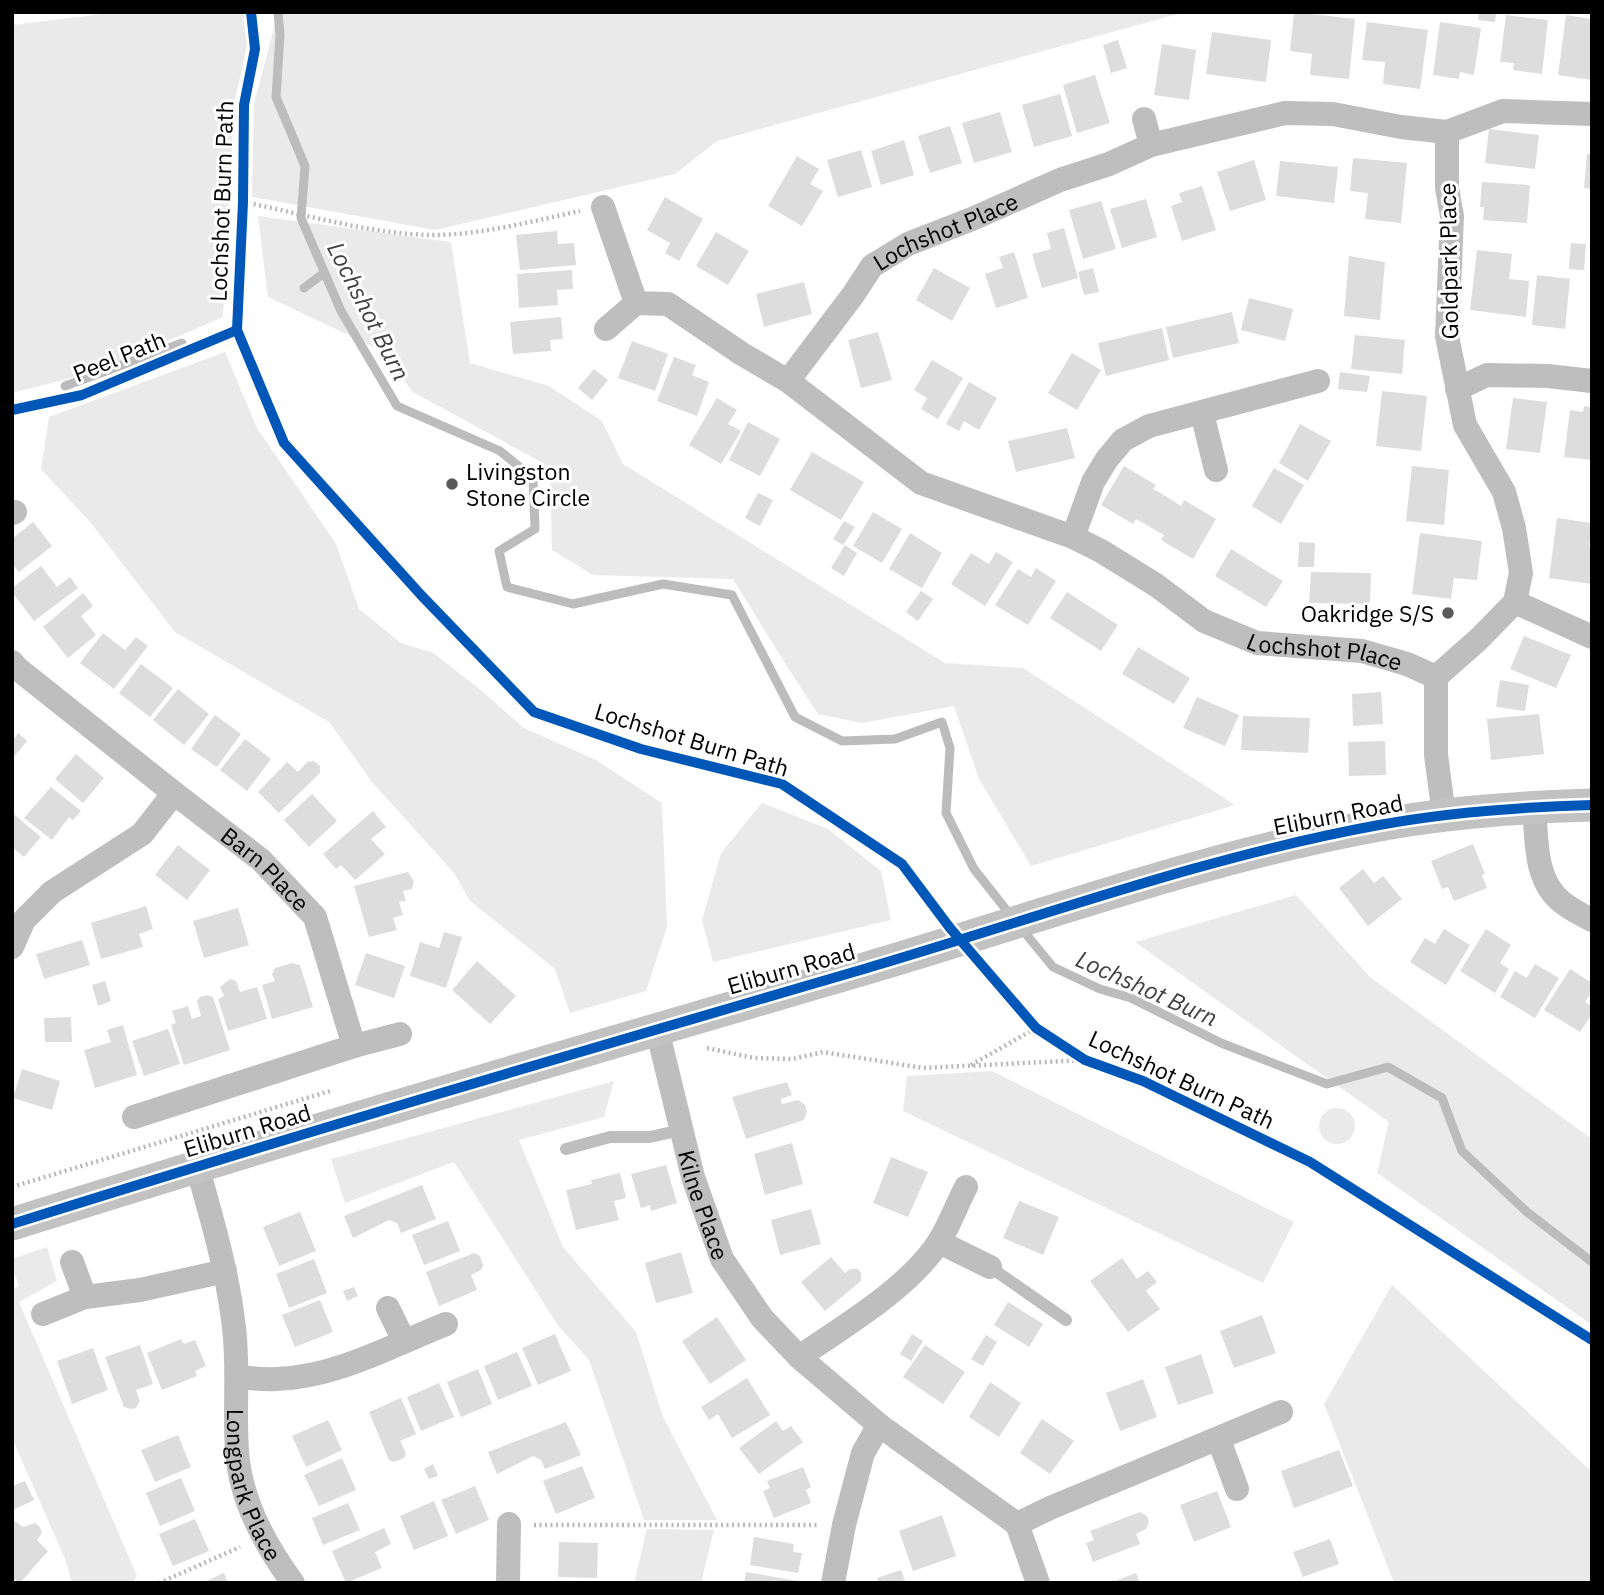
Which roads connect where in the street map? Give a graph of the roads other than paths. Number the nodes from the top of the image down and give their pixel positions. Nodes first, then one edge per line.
1 (1592, 114) edge
2 (1144, 119) dead end
3 (1447, 132) junction
4 (1151, 145) junction
5 (603, 207) road end
6 (636, 303) junction
7 (606, 329) dead end
8 (788, 381) junction
9 (1318, 381) dead end
10 (1592, 381) edge
11 (1457, 389) junction
12 (1202, 413) junction
13 (1216, 470) dead end
14 (1073, 537) junction
15 (1514, 602) junction
16 (1592, 637) edge
17 (12, 662) edge
18 (1436, 677) junction
19 (174, 793) junction
20 (1592, 805) edge
21 (1534, 807) junction
22 (1444, 815) junction
23 (1592, 920) edge
24 (12, 947) edge
25 (657, 1029) junction
26 (400, 1034) dead end
27 (354, 1046) junction
28 (134, 1118) dead end
29 (681, 1130) junction
30 (566, 1149) dead end
31 (197, 1166) junction
32 (965, 1187) dead end
33 (12, 1224) edge
34 (939, 1242) junction
35 (72, 1262) dead end
36 (990, 1266) joint
37 (225, 1271) junction
38 (85, 1297) junction
39 (388, 1308) dead end
40 (43, 1314) dead end
41 (1066, 1320) dead end
42 (446, 1325) dead end
43 (404, 1341) junction
44 (799, 1357) junction
45 (238, 1377) junction
46 (1281, 1412) dead end
47 (879, 1425) junction
48 (1219, 1440) junction
49 (1237, 1489) dead end
50 (1017, 1524) junction
51 (509, 1531) road end
52 (293, 1583) edge
53 (508, 1583) edge
54 (833, 1583) edge
55 (1038, 1583) edge

1 - 3 street
2 - 4 street
3 - 4 street, Lochshot Place
3 - 11 street, Goldpark Place
4 - 8 street, Lochshot Place
5 - 6 street
6 - 7 street
6 - 8 street, Lochshot Place
8 - 14 street, Lochshot Place
9 - 12 street
10 - 11 street
11 - 15 street, Goldpark Place
12 - 13 street
12 - 14 street
14 - 18 street, Lochshot Place
15 - 16 street
15 - 18 street
17 - 19 street, Barn Place
18 - 22 street
19 - 24 street
19 - 27 street, Barn Place
20 - 21 street, Eliburn Road
21 - 22 street, Eliburn Road
21 - 23 street
22 - 25 street, Eliburn Road
25 - 29 street, Kilne Place
25 - 31 street, Eliburn Road
26 - 27 street
27 - 28 street
29 - 30 lane
29 - 44 street, Kilne Place
31 - 33 street, Eliburn Road
31 - 37 street, Longpark Place
32 - 34 street
34 - 36 street
34 - 44 street
35 - 38 street
36 - 41 lane
37 - 38 street
37 - 45 street, Longpark Place
38 - 40 street
39 - 43 street
42 - 43 street, Longpark Place
43 - 45 street, Longpark Place
44 - 47 street, Kilne Place
45 - 52 street, Longpark Place
46 - 48 street
47 - 50 street, Kilne Place
47 - 54 street
48 - 49 street
48 - 50 street
50 - 55 street
51 - 53 street

